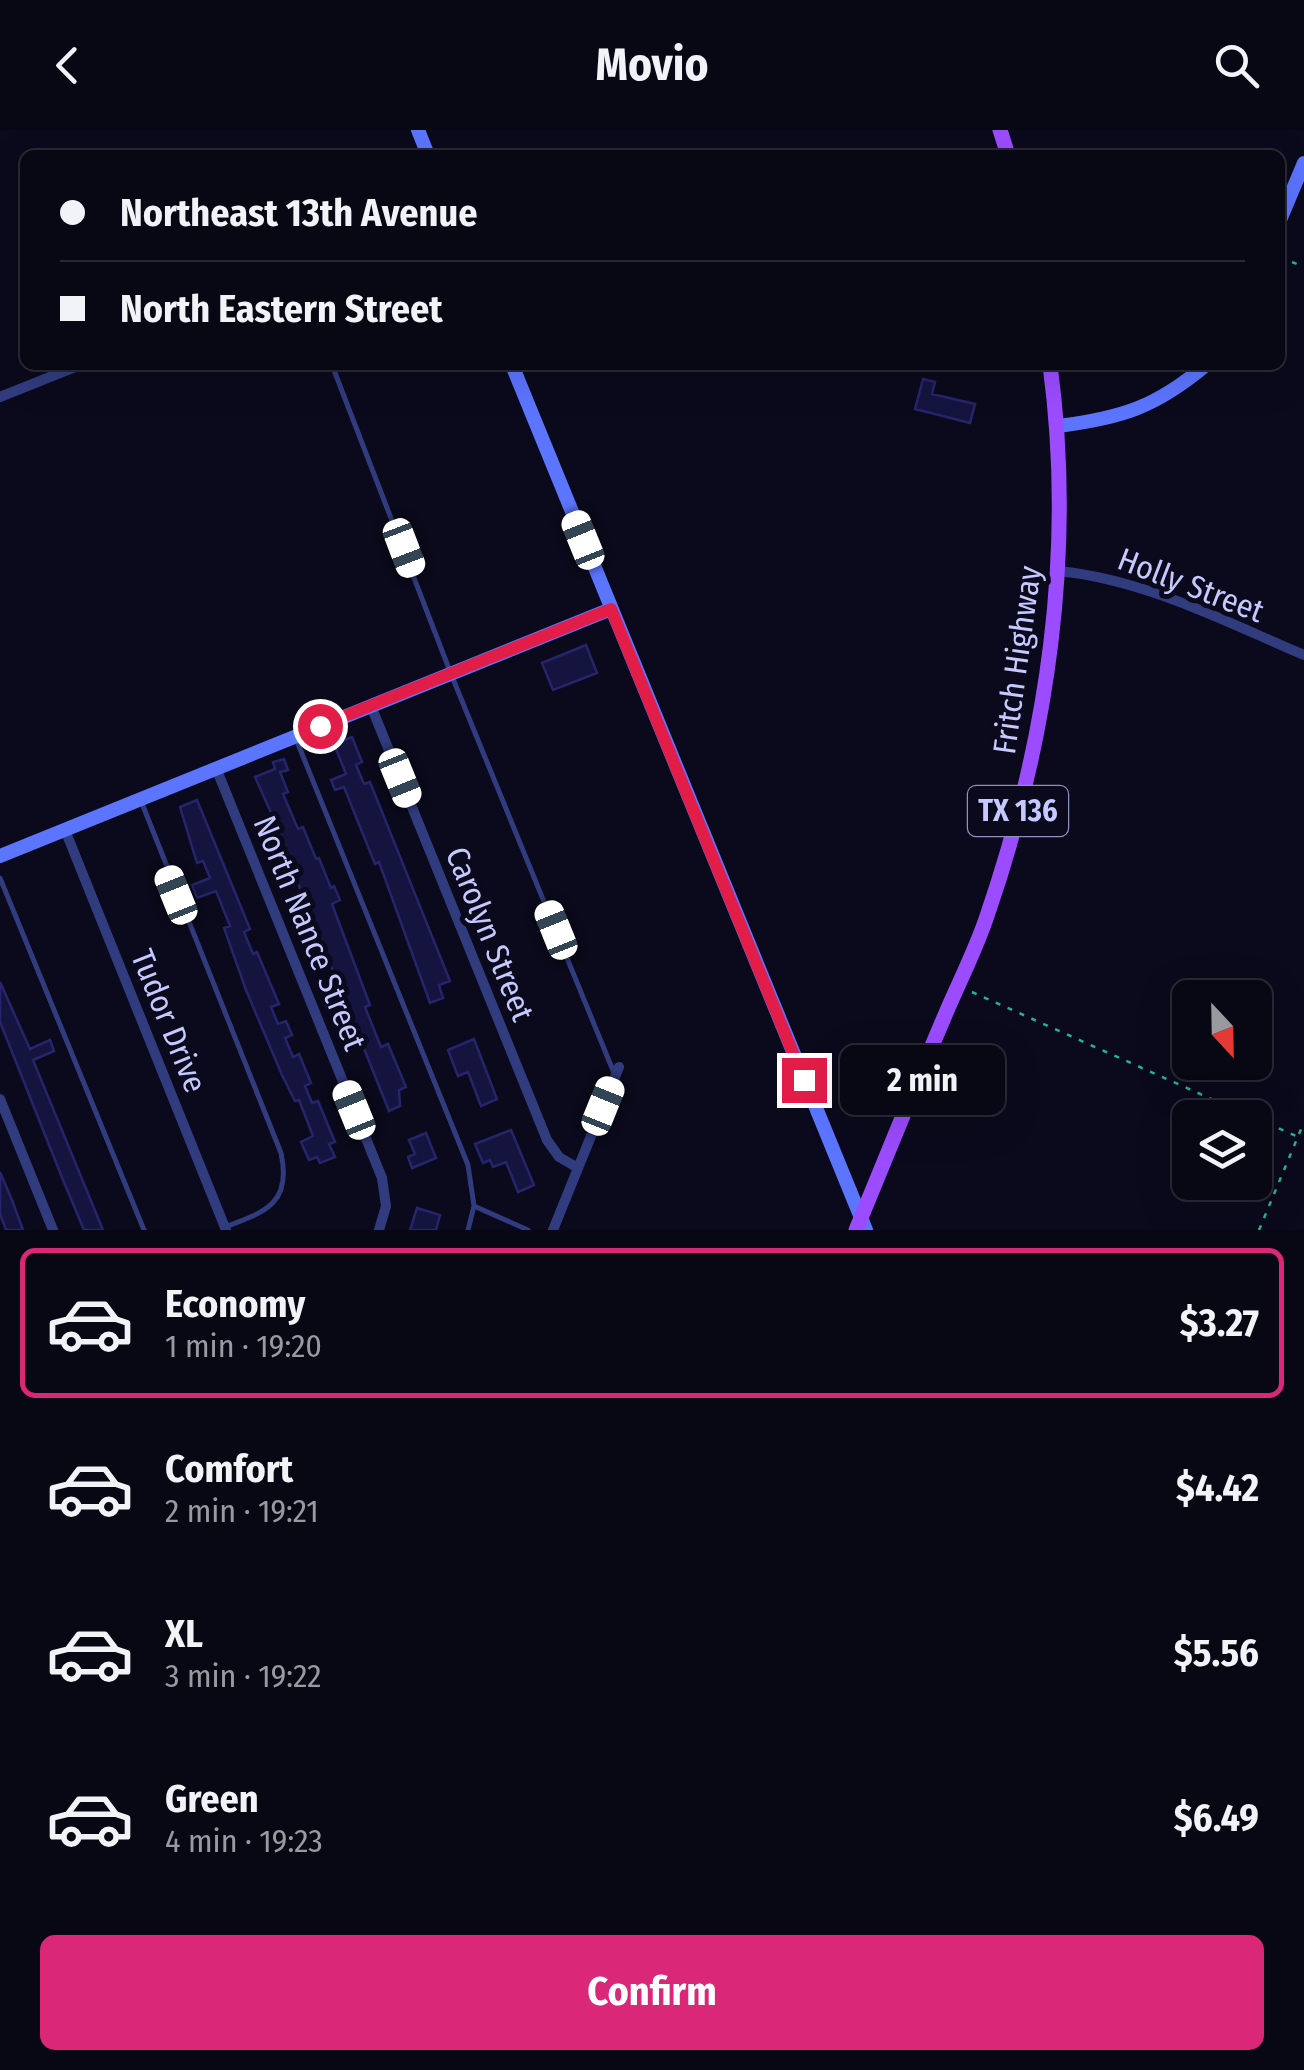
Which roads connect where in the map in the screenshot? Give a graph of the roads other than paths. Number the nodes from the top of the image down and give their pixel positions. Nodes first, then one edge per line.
1 (1304, 162) edge
2 (1285, 208) edge
3 (68, 370) edge
4 (334, 370) edge
5 (514, 370) edge
6 (1051, 370) edge
7 (1199, 370) edge
8 (0, 397) edge
9 (1058, 426) junction
10 (1059, 571) junction
11 (611, 609) junction
12 (1304, 655) edge
13 (451, 674) junction
14 (371, 706) junction
15 (295, 736) junction
16 (216, 768) junction
17 (140, 799) junction
18 (65, 830) junction
19 (0, 856) edge
20 (0, 878) edge
21 (617, 1071) joint
22 (0, 1099) edge
23 (578, 1168) junction
24 (474, 1206) junction
25 (861, 1226) edge
26 (226, 1228) edge
27 (53, 1230) edge
28 (144, 1230) edge
29 (380, 1230) edge
30 (468, 1230) edge
31 (528, 1230) edge
32 (553, 1230) edge

1 - 2 main road
3 - 8 street
4 - 13 lane
5 - 11 main road
6 - 9 main road, Fritch Highway / TX 136
7 - 9 main road
9 - 10 main road, Fritch Highway / TX 136
10 - 12 street, Holly Street
10 - 25 main road, Fritch Highway / TX 136
11 - 13 main road
11 - 25 main road
13 - 14 main road
13 - 21 lane
14 - 15 main road
14 - 23 street, Carolyn Street
15 - 16 main road
15 - 24 lane
16 - 17 main road
16 - 29 street, North Nance Street
17 - 18 main road
17 - 26 lane
18 - 19 main road
18 - 26 street, Tudor Drive
20 - 28 lane
21 - 23 street
22 - 27 street
23 - 32 street
24 - 30 lane
24 - 31 lane

